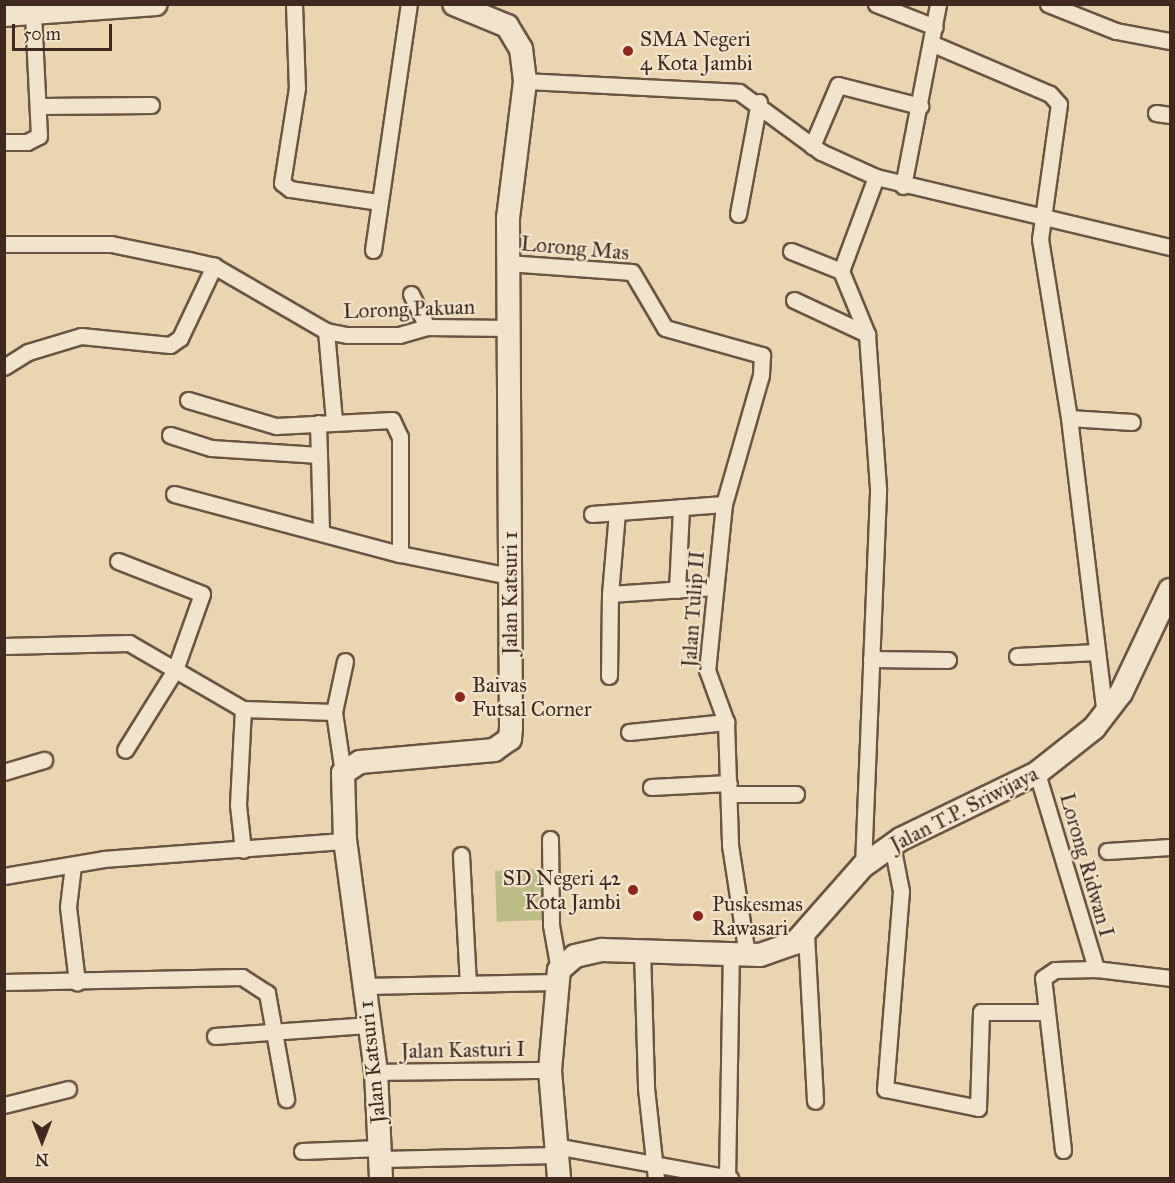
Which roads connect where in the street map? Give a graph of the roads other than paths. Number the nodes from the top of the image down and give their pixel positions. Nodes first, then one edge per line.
1 (156, 4) edge
2 (294, 4) edge
3 (409, 4) edge
4 (876, 4) edge
5 (938, 4) edge
6 (1048, 4) edge
7 (458, 5) edge
8 (129, 6) edge
9 (33, 14) junction
10 (4, 15) edge
11 (935, 27) junction
12 (1170, 41) edge
13 (933, 44) junction
14 (525, 81) junction
15 (759, 102) junction
16 (151, 105) dead end
17 (920, 105) junction
18 (40, 106) junction
19 (4, 142) edge
20 (812, 146) junction
21 (876, 177) junction
22 (903, 186) junction
23 (379, 202) junction
24 (738, 214) dead end
25 (1041, 218) junction
26 (4, 244) edge
27 (1170, 247) edge
28 (373, 250) dead end
29 (791, 251) dead end
30 (507, 263) junction
31 (214, 266) junction
32 (841, 271) junction
33 (411, 294) dead end
34 (794, 300) dead end
35 (427, 327) junction
36 (510, 328) junction
37 (326, 332) junction
38 (867, 334) junction
39 (4, 367) edge
40 (761, 375) joint
41 (188, 400) dead end
42 (1069, 418) junction
43 (326, 421) junction
44 (1132, 422) dead end
45 (170, 435) dead end
46 (319, 455) junction
47 (174, 494) dead end
48 (724, 504) junction
49 (681, 507) junction
50 (617, 512) junction
51 (592, 514) dead end
52 (321, 533) junction
53 (400, 554) junction
54 (118, 561) dead end
55 (509, 576) junction
56 (714, 587) junction
57 (677, 590) junction
58 (1169, 593) edge
59 (610, 594) junction
60 (4, 646) edge
61 (1096, 652) junction
62 (1017, 656) dead end
63 (872, 658) junction
64 (948, 660) dead end
65 (345, 661) dead end
66 (175, 670) junction
67 (609, 676) dead end
68 (243, 709) junction
69 (334, 712) junction
70 (1105, 715) junction
71 (726, 722) junction
72 (629, 732) dead end
73 (125, 750) dead end
74 (44, 760) dead end
75 (4, 772) edge
76 (343, 773) junction
77 (1037, 773) junction
78 (651, 787) dead end
79 (729, 789) junction
80 (796, 794) dead end
81 (550, 839) dead end
82 (345, 841) junction
83 (892, 845) junction
84 (1170, 848) edge
85 (243, 849) junction
86 (1107, 851) dead end
87 (461, 855) dead end
88 (73, 865) junction
89 (862, 866) junction
90 (4, 876) edge
91 (806, 934) junction
92 (642, 950) junction
93 (739, 955) junction
94 (1095, 969) junction
95 (557, 976) junction
96 (1170, 978) edge
97 (4, 982) edge
98 (77, 982) junction
99 (468, 984) junction
100 (364, 986) junction
101 (1045, 1012) junction
102 (369, 1024) junction
103 (276, 1034) junction
104 (215, 1036) dead end
105 (550, 1070) junction
106 (376, 1072) junction
107 (68, 1089) dead end
108 (286, 1099) dead end
109 (815, 1101) dead end
110 (4, 1105) edge
111 (555, 1150) junction
112 (1063, 1150) dead end
113 (302, 1151) dead end
114 (381, 1162) edge
115 (655, 1172) edge
116 (728, 1178) edge
117 (559, 1179) edge

1 - 8 street
2 - 23 street
3 - 23 street
4 - 11 street
5 - 11 street
6 - 12 street
7 - 14 street, Jalan Katsuri 1
8 - 9 street
9 - 10 street
9 - 18 street
11 - 13 street
13 - 17 street
13 - 25 street
14 - 15 street
14 - 30 street, Jalan Katsuri 1
15 - 20 street
15 - 24 street
16 - 18 street
17 - 20 street
17 - 22 street
18 - 19 street
20 - 21 street
21 - 22 street
21 - 32 street
22 - 25 street
23 - 28 street
25 - 27 street
25 - 42 street
26 - 31 street, Lorong Pakuan
29 - 32 street
30 - 36 street, Jalan Katsuri 1
30 - 40 street, Lorong Mas
31 - 37 street, Lorong Pakuan
31 - 39 street
32 - 38 street
33 - 35 street
34 - 38 street
35 - 36 street, Lorong Pakuan
35 - 37 street, Lorong Pakuan
36 - 55 street, Jalan Katsuri 1
37 - 43 street
38 - 63 street
40 - 48 street, Jalan Tulip II
41 - 43 street
42 - 44 street
42 - 61 street
43 - 46 street
43 - 53 street
45 - 46 street
46 - 52 street
47 - 52 street
48 - 49 street
48 - 56 street, Jalan Tulip II
49 - 50 street
49 - 57 street
50 - 51 street
50 - 59 street
52 - 53 street
53 - 55 street
54 - 66 street
55 - 76 street, Jalan Katsuri 1
56 - 57 street
56 - 71 street, Jalan Tulip II
57 - 59 street
58 - 70 street, Jalan T.P. Sriwijaya
59 - 67 street
60 - 66 street
61 - 62 street
61 - 70 street
63 - 64 street
63 - 89 street
65 - 69 street
66 - 68 street
66 - 73 street
68 - 69 street
68 - 85 street
69 - 76 street
70 - 77 street, Jalan T.P. Sriwijaya
71 - 72 street
71 - 79 street, Jalan Tulip II
74 - 75 street
76 - 82 street, Jalan Katsuri 1
77 - 83 street, Jalan T.P. Sriwijaya
77 - 94 street, Lorong Ridwan I
78 - 79 street
79 - 80 street
79 - 93 street, Jalan Tulip II
81 - 95 street
82 - 85 street
82 - 100 street, Jalan Katsuri 1
83 - 89 street, Jalan T.P. Sriwijaya
83 - 101 street
84 - 86 street
85 - 88 street
87 - 99 street
88 - 90 street
88 - 98 street
89 - 91 street, Jalan T.P. Sriwijaya
91 - 93 street, Jalan T.P. Sriwijaya
91 - 109 street
92 - 93 street, Jalan T.P. Sriwijaya
92 - 95 street, Jalan T.P. Sriwijaya
92 - 115 street
93 - 116 street, Jalan Tulip II
94 - 96 street
94 - 101 street
95 - 99 street
95 - 105 street
97 - 98 street
98 - 103 street
99 - 100 street
100 - 102 street, Jalan Katsuri 1
101 - 112 street
102 - 103 street
102 - 106 street, Jalan Katsuri 1
103 - 104 street
103 - 108 street
105 - 106 street, Jalan Kasturi I
105 - 111 street
106 - 114 street, Jalan Katsuri 1
107 - 110 street
111 - 114 street
111 - 115 street
111 - 117 street
113 - 114 street
115 - 116 street

